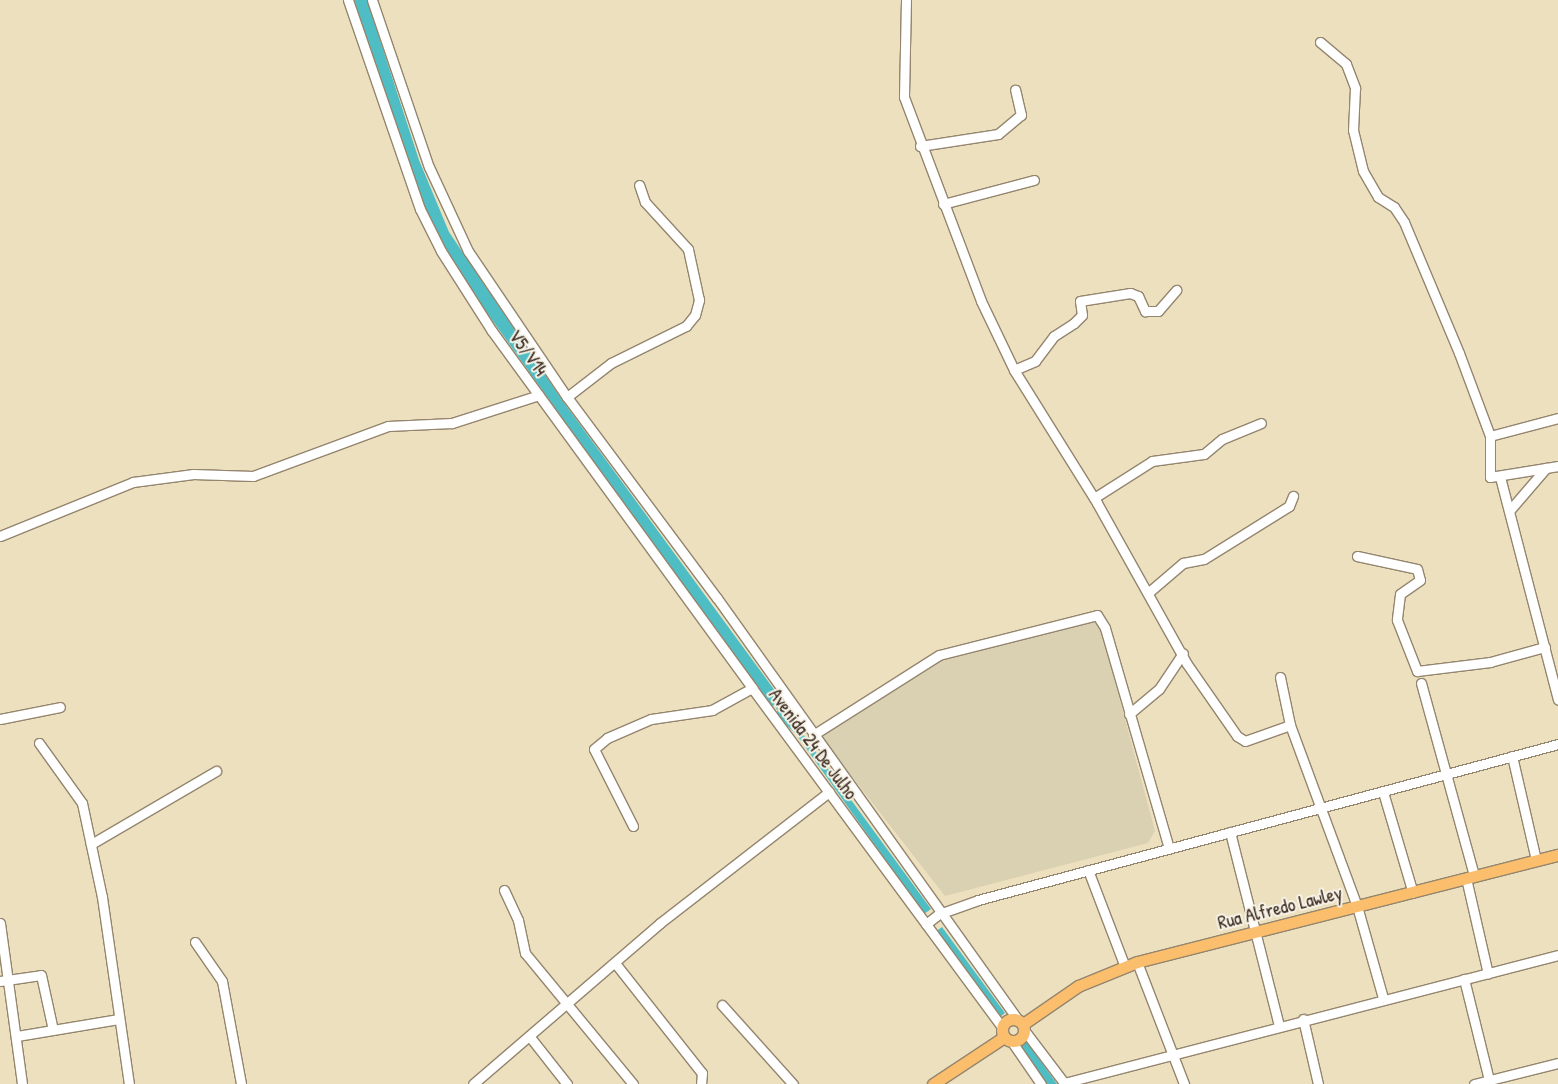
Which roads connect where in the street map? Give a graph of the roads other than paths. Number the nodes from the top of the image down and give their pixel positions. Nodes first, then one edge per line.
1 (348, 0) edge
2 (372, 0) edge
3 (906, 0) edge
4 (1320, 42) dead end
5 (1014, 90) dead end
6 (920, 146) junction
7 (1034, 180) dead end
8 (639, 185) dead end
9 (943, 204) junction
10 (1176, 290) dead end
11 (1014, 370) junction
12 (539, 395) junction
13 (567, 397) junction
14 (1558, 418) edge
15 (1261, 423) dead end
16 (1490, 436) junction
17 (1558, 466) edge
18 (1546, 468) junction
19 (1500, 477) junction
20 (1293, 496) dead end
21 (1094, 498) junction
22 (1509, 511) junction
23 (0, 536) edge
24 (1357, 556) dead end
25 (1149, 592) junction
26 (1545, 647) junction
27 (1183, 653) junction
28 (1280, 677) dead end
29 (1420, 683) dead end
30 (752, 688) junction
31 (1558, 700) edge
32 (60, 706) dead end
33 (1129, 714) junction
34 (0, 719) edge
35 (1290, 725) junction
36 (813, 735) junction
37 (39, 744) dead end
38 (1558, 744) edge
39 (1512, 756) junction
40 (216, 771) dead end
41 (1446, 775) junction
42 (829, 792) junction
43 (1383, 792) junction
44 (1323, 807) junction
45 (633, 826) dead end
46 (1230, 832) junction
47 (91, 844) junction
48 (1169, 848) junction
49 (1558, 855) edge
50 (1536, 860) junction
51 (1088, 870) junction
52 (1470, 877) junction
53 (504, 890) dead end
54 (1413, 893) junction
55 (1357, 906) junction
56 (939, 914) junction
57 (0, 923) edge
58 (926, 924) junction
59 (1257, 932) junction
60 (195, 942) dead end
61 (1558, 955) edge
62 (1137, 962) junction
63 (615, 963) junction
64 (1125, 966) junction
65 (1488, 974) junction
66 (1464, 979) junction
67 (3, 980) edge
68 (1384, 998) junction
69 (567, 1005) junction
70 (722, 1005) dead end
71 (119, 1019) junction
72 (1303, 1019) junction
73 (1022, 1025) junction
74 (1279, 1026) junction
75 (53, 1030) junction
76 (1006, 1035) junction
77 (17, 1036) junction
78 (530, 1037) junction
79 (1174, 1053) junction
80 (1558, 1063) edge
81 (1490, 1082) edge
82 (1065, 1083) edge
83 (22, 1084) edge
84 (129, 1084) edge
85 (241, 1084) edge
86 (473, 1084) edge
87 (567, 1084) edge
88 (633, 1084) edge
89 (701, 1084) edge
90 (793, 1084) edge
91 (933, 1084) edge
92 (1041, 1084) edge
93 (1184, 1084) edge
94 (1318, 1084) edge
95 (1474, 1084) edge

1 - 12 street, V5/V14
2 - 13 street
3 - 6 street
4 - 16 street
5 - 6 street
6 - 9 street
7 - 9 street
8 - 13 street
9 - 11 street
10 - 11 street
11 - 21 street
12 - 23 street
12 - 30 street, V5/V14
13 - 36 street
14 - 16 street
15 - 21 street
16 - 19 street
17 - 18 street
18 - 19 street
18 - 22 street
19 - 22 street
20 - 25 street
21 - 25 street
22 - 26 street
24 - 26 street
25 - 27 street
26 - 31 street
27 - 33 street
27 - 35 street
28 - 35 street
29 - 41 street
30 - 42 street, Avenida 24 De Julho
30 - 45 street, Avenida 24 De Julho
32 - 34 street
33 - 36 street
33 - 48 street
35 - 44 street
36 - 56 street
37 - 47 street
38 - 39 street
39 - 41 street
39 - 50 street
40 - 47 street
41 - 43 street
41 - 52 street
42 - 58 street, Avenida 24 De Julho
42 - 63 street
43 - 44 street
43 - 54 street
44 - 46 street
44 - 55 street
46 - 48 street
46 - 59 street
47 - 71 street
48 - 51 street
49 - 50 main road, Rua Alfredo Lawley
50 - 52 main road, Rua Alfredo Lawley
51 - 56 street
51 - 64 street
52 - 54 main road, Rua Alfredo Lawley
52 - 65 street
53 - 69 street
54 - 55 main road, Rua Alfredo Lawley
55 - 59 main road, Rua Alfredo Lawley
55 - 68 street
56 - 58 street
56 - 73 street
57 - 67 street
58 - 76 street, Avenida 24 De Julho
59 - 62 main road, Rua Alfredo Lawley
59 - 74 street
60 - 85 street
61 - 65 street
62 - 64 main road, Rua Alfredo Lawley
62 - 79 street
63 - 69 street
63 - 89 street
64 - 73 main road, Rua Alfredo Lawley
65 - 66 street
66 - 68 street
66 - 81 street
67 - 75 street
67 - 77 street
68 - 72 street
69 - 78 street
69 - 88 street
70 - 90 street
71 - 75 street
71 - 84 street
72 - 74 street
72 - 94 street
73 - 76 main road
73 - 76 main road
73 - 82 street
74 - 79 street
75 - 77 street
76 - 91 main road
76 - 92 street, Avenida 24 De Julho
77 - 83 street
78 - 86 street
78 - 87 street
79 - 82 street
79 - 93 street
80 - 81 street
81 - 95 street

